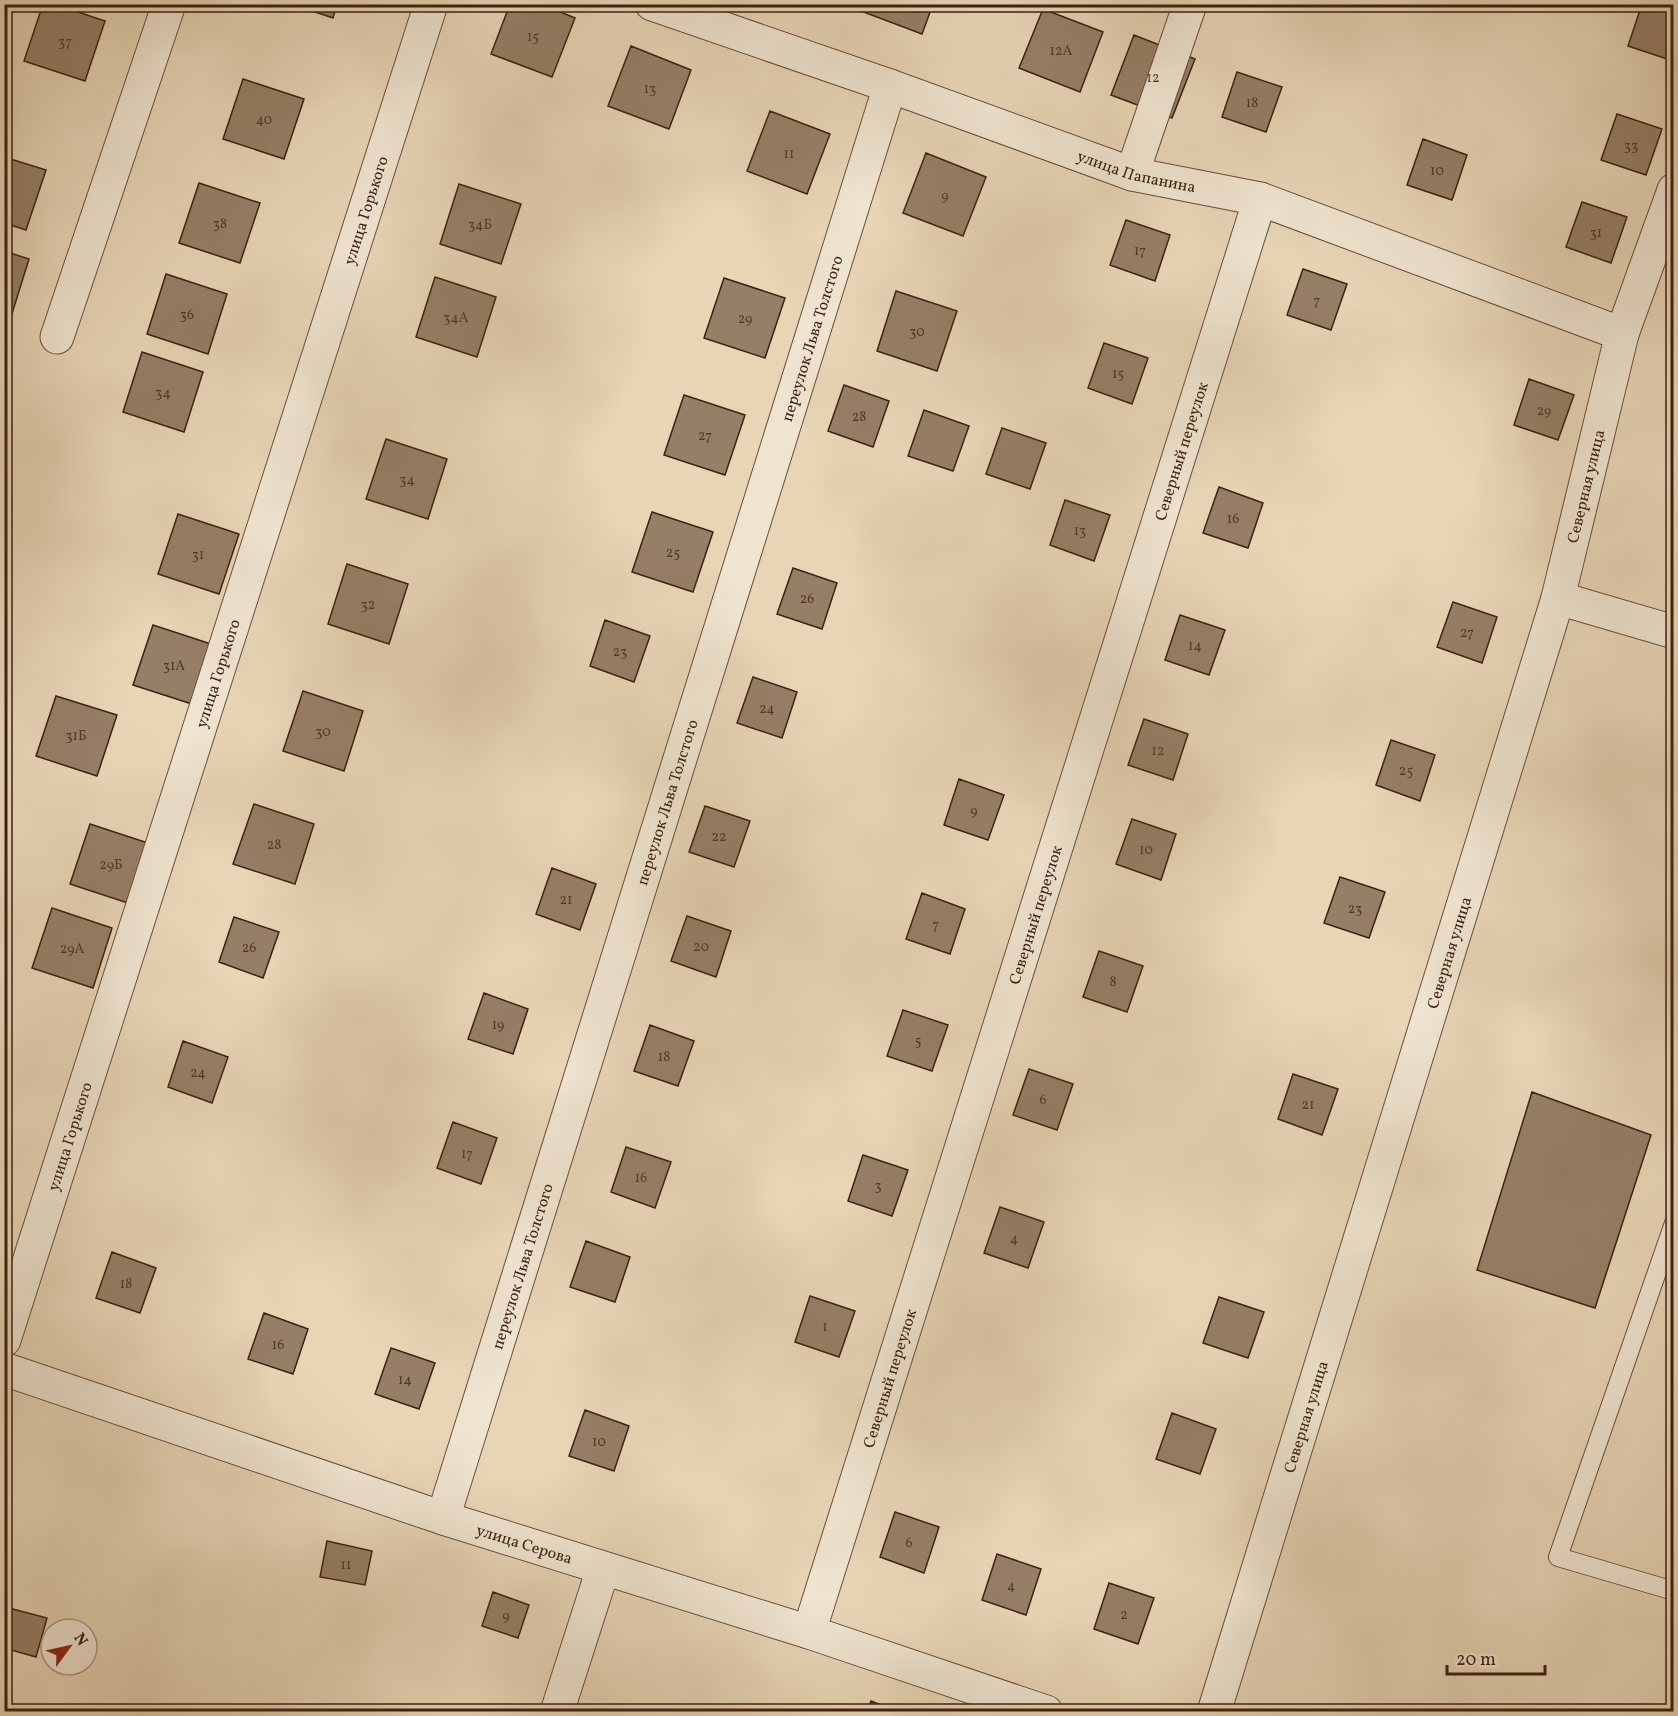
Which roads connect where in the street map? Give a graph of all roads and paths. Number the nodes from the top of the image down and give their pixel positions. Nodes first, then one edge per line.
1 (169, 4) edge
2 (431, 4) edge
3 (652, 4) edge
4 (1190, 4) edge
5 (890, 86) junction
6 (1132, 174) junction
7 (1674, 190) edge
8 (1260, 199) junction
9 (1622, 334) junction
10 (57, 337) dead end
11 (1557, 598) junction
12 (1674, 632) edge
13 (1674, 1223) edge
14 (4, 1340) edge
15 (4, 1369) edge
16 (443, 1518) junction
17 (603, 1569) junction
18 (1674, 1591) edge
19 (808, 1632) junction
20 (556, 1712) edge
21 (1046, 1712) edge
22 (1214, 1712) edge

1 - 10 street
2 - 14 street, улица Горького
3 - 5 street, улица Папанина
4 - 6 street
5 - 6 street, улица Папанина
5 - 16 street, переулок Льва Толстого
6 - 8 street, улица Папанина
7 - 9 street, Северная улица
8 - 9 street, улица Папанина
8 - 19 street, Северный переулок
9 - 11 street, Северная улица
11 - 12 street
11 - 22 street, Северная улица
13 - 18 lane
15 - 16 street, улица Серова
16 - 17 street, улица Серова
17 - 19 street, улица Серова
17 - 20 street
19 - 21 street, улица Серова

